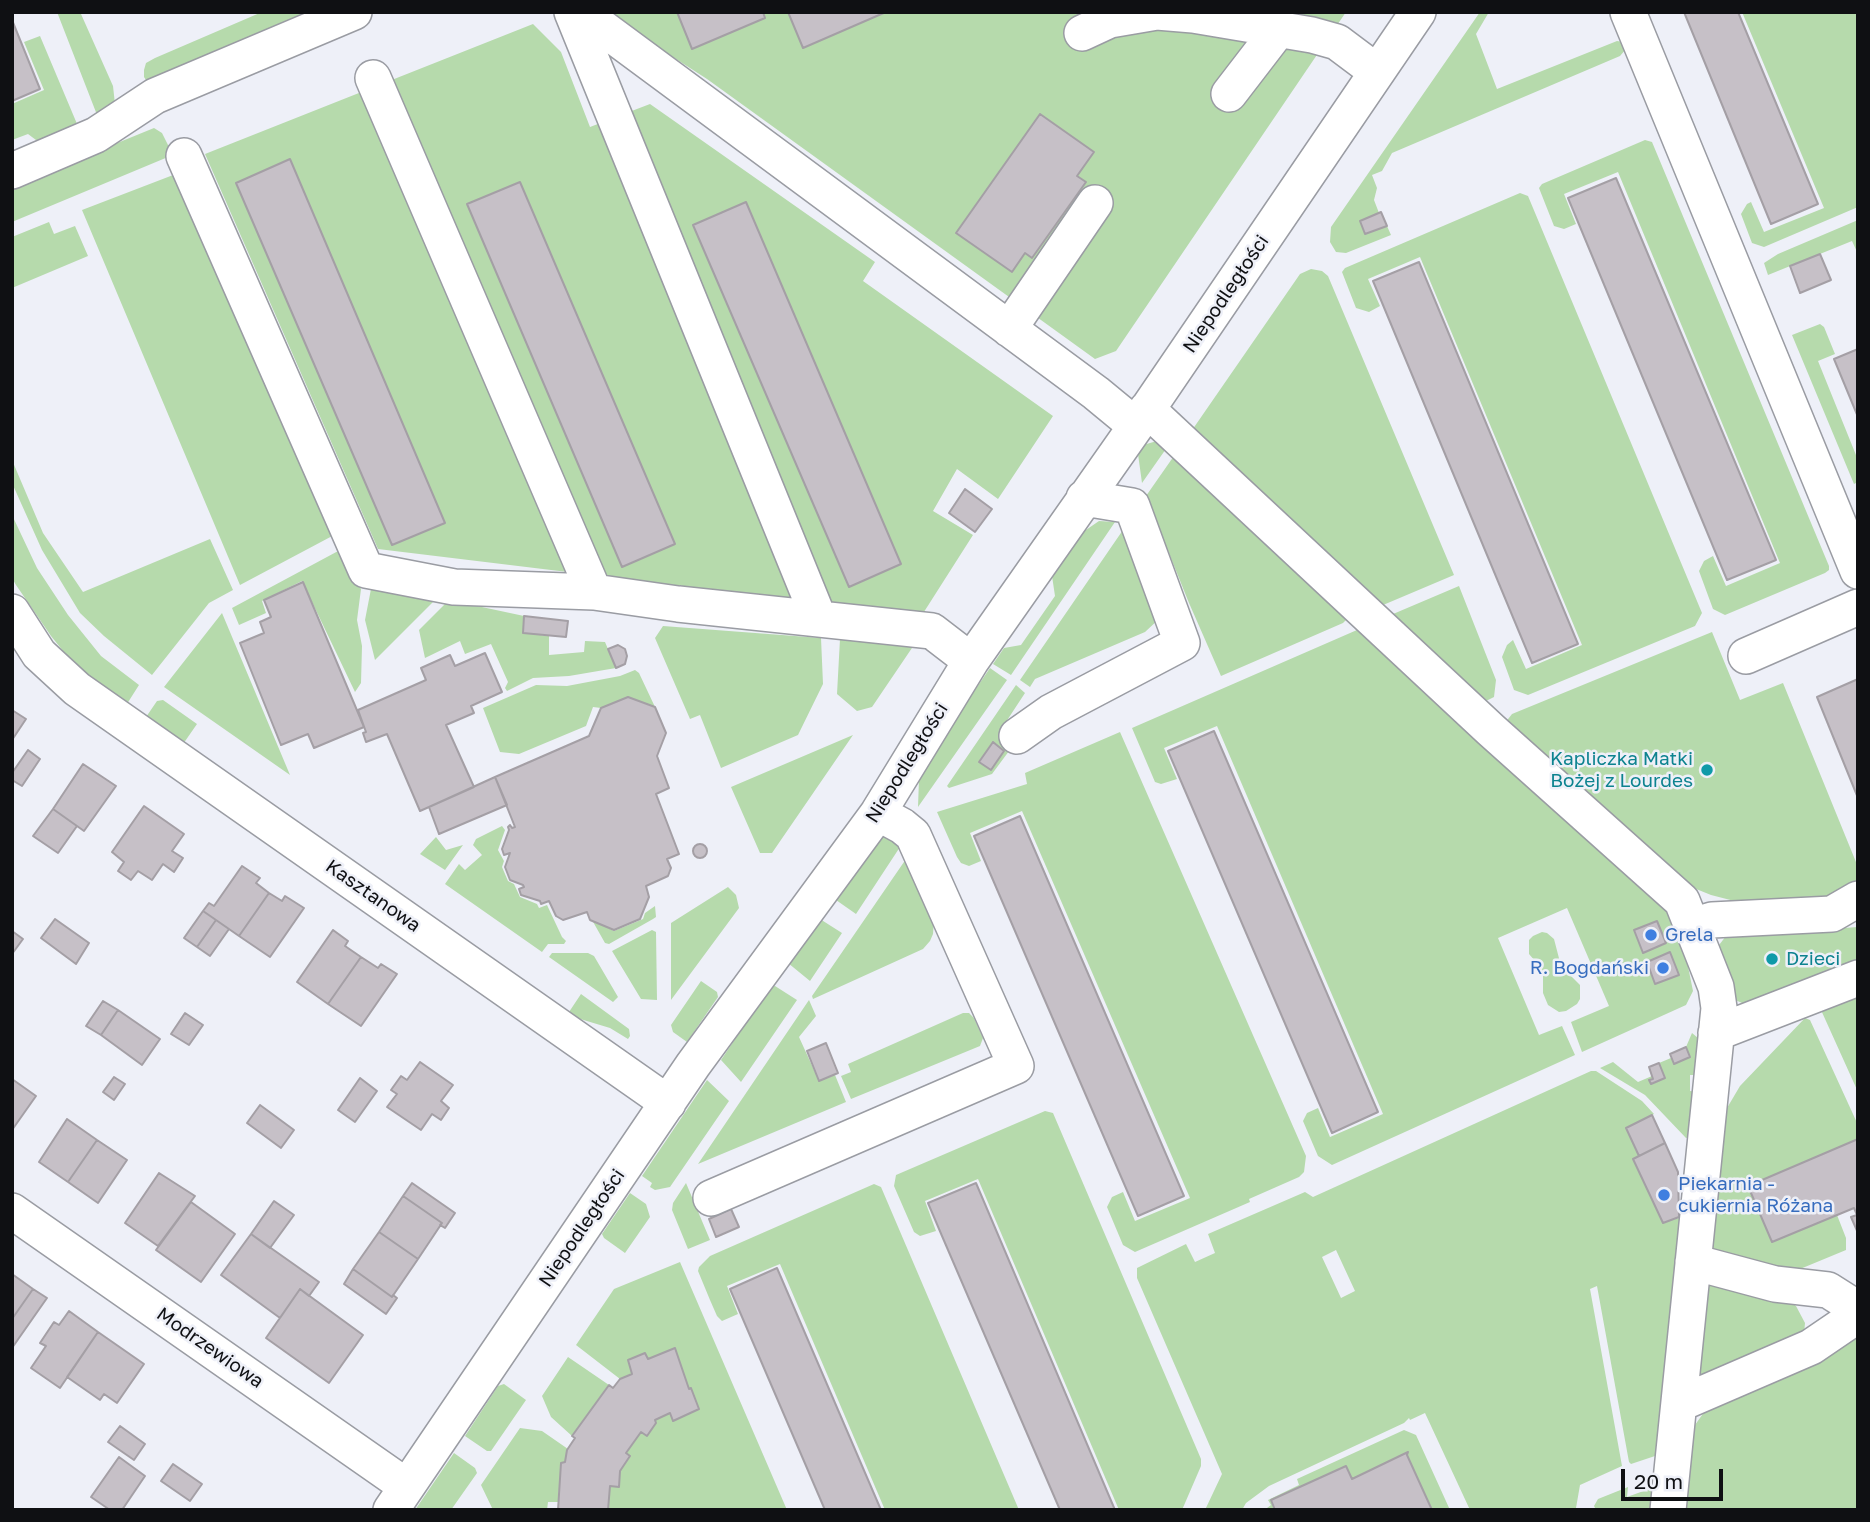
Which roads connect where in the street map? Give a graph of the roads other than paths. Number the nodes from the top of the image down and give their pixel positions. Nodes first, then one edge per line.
1 (354, 12) edge
2 (572, 12) edge
3 (581, 12) edge
4 (1418, 12) edge
5 (1628, 12) edge
6 (1279, 29) junction
7 (1082, 33) dead end
8 (1377, 72) junction
9 (373, 78) dead end
10 (1229, 94) dead end
11 (184, 156) dead end
12 (12, 171) edge
13 (1096, 202) dead end
14 (1009, 329) junction
15 (1142, 417) junction
16 (1084, 498) junction
17 (1856, 565) edge
18 (594, 592) junction
19 (1858, 607) edge
20 (12, 612) edge
21 (819, 620) junction
22 (1746, 656) dead end
23 (971, 661) junction
24 (1017, 736) dead end
25 (878, 813) junction
26 (1858, 899) edge
27 (1687, 913) junction
28 (1858, 978) edge
29 (1716, 1033) junction
30 (668, 1103) junction
31 (711, 1198) dead end
32 (12, 1211) edge
33 (1693, 1262) junction
34 (1858, 1310) edge
35 (1858, 1315) edge
36 (1679, 1404) junction
37 (398, 1498) edge
38 (1668, 1510) edge

1 - 12 street
2 - 21 street
3 - 14 street
4 - 8 street, Niepodległości
5 - 17 street
6 - 7 street
6 - 8 street
6 - 10 street
8 - 15 street, Niepodległości
9 - 18 street
11 - 18 street
13 - 14 street
14 - 15 street
15 - 16 street, Niepodległości
15 - 27 street
16 - 23 street, Niepodległości
16 - 24 street
18 - 21 street
19 - 22 street
20 - 30 street, Kasztanowa
21 - 23 street
23 - 25 street, Niepodległości
25 - 30 street, Niepodległości
25 - 31 street
26 - 27 street
27 - 29 street
28 - 29 street
29 - 33 street
30 - 37 street, Niepodległości
32 - 37 street, Modrzewiowa
33 - 34 street
33 - 36 street
35 - 36 street
36 - 38 street

